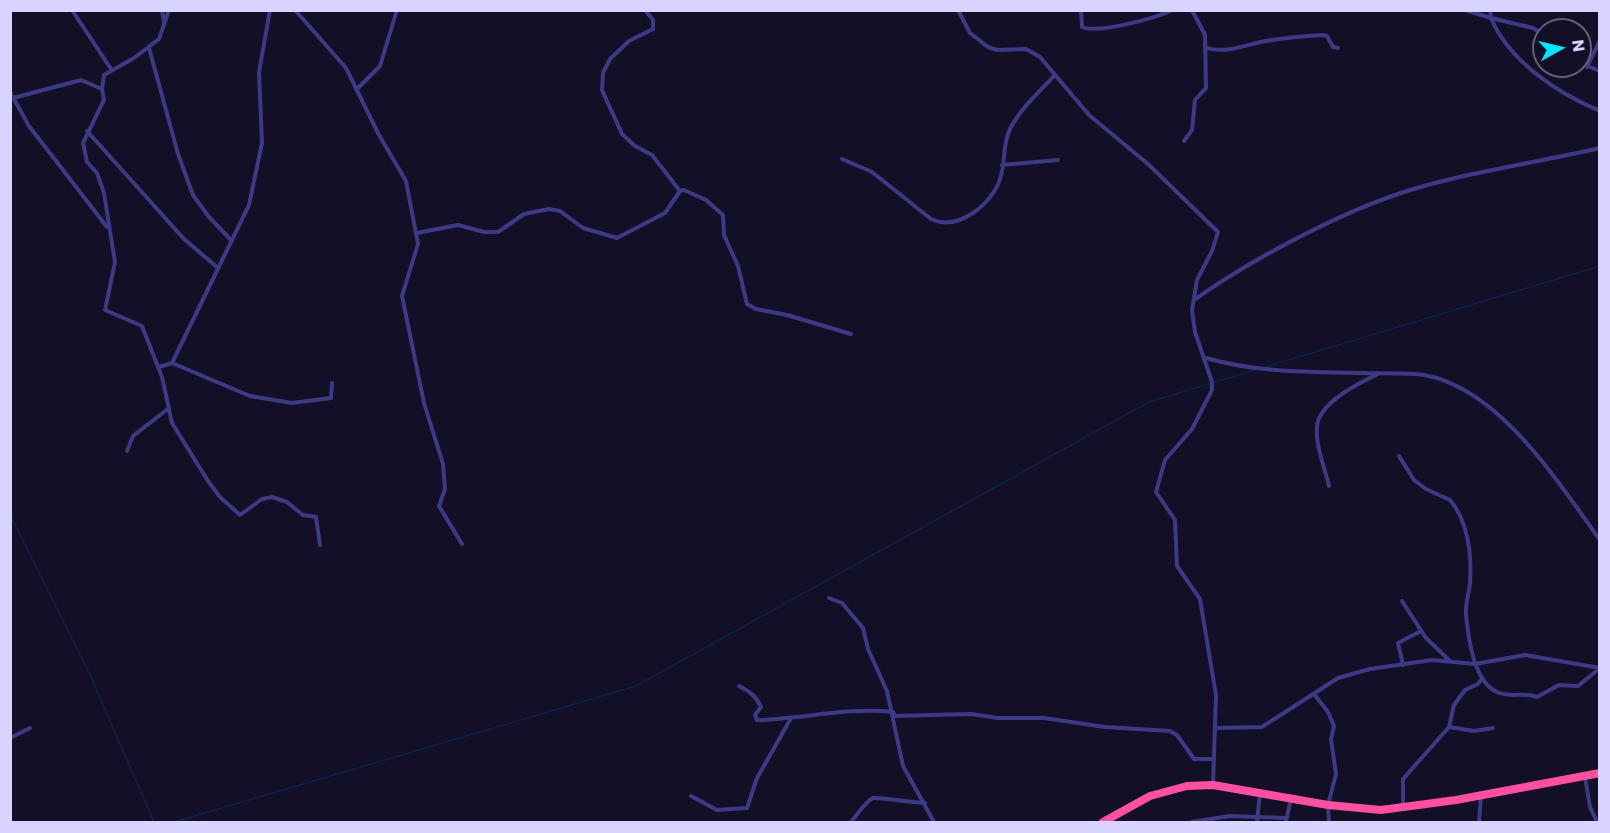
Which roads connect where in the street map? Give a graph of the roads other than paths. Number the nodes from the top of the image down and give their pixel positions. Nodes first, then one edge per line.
1 (72, 10) edge
2 (162, 10) edge
3 (169, 10) edge
4 (270, 10) edge
5 (295, 10) edge
6 (398, 10) edge
7 (645, 10) edge
8 (958, 10) edge
9 (1081, 10) edge
10 (1173, 10) edge
11 (1192, 10) edge
12 (1465, 10) edge
13 (1490, 10) edge
14 (1491, 18) junction
15 (164, 24) junction
16 (1532, 28) edge
17 (1599, 40) edge
18 (149, 48) junction
19 (1205, 48) junction
20 (1338, 48) dead end
21 (1592, 56) edge
22 (111, 69) junction
23 (1054, 76) junction
24 (102, 89) junction
25 (357, 89) junction
26 (10, 92) edge
27 (13, 98) junction
28 (1599, 111) edge
29 (87, 131) junction
30 (1184, 141) dead end
31 (1599, 148) edge
32 (842, 159) dead end
33 (1058, 160) dead end
34 (1002, 165) junction
35 (680, 191) junction
36 (107, 228) junction
37 (417, 233) junction
38 (232, 241) junction
39 (218, 268) junction
40 (1193, 300) junction
41 (852, 334) dead end
42 (1206, 358) junction
43 (172, 363) junction
44 (159, 367) junction
45 (1378, 373) junction
46 (332, 383) dead end
47 (169, 408) junction
48 (127, 451) dead end
49 (1399, 456) dead end
50 (1329, 486) dead end
51 (1599, 540) edge
52 (462, 544) dead end
53 (320, 545) dead end
54 (829, 598) dead end
55 (1402, 601) dead end
56 (1421, 631) junction
57 (1450, 661) junction
58 (1475, 664) junction
59 (1403, 665) junction
60 (1599, 668) edge
61 (1482, 679) junction
62 (739, 686) dead end
63 (1314, 694) junction
64 (893, 712) junction
65 (790, 720) junction
66 (1449, 727) junction
67 (30, 728) dead end
68 (1215, 728) junction
69 (1493, 728) dead end
70 (10, 738) edge
71 (1214, 759) junction
72 (1599, 773) edge
73 (1584, 776) junction
74 (1214, 785) junction
75 (1260, 792) junction
76 (1481, 795) junction
77 (691, 796) dead end
78 (1292, 797) junction
79 (925, 803) junction
80 (1328, 805) junction
81 (1404, 808) junction
82 (1258, 816) junction
83 (1286, 820) edge
84 (851, 822) edge
85 (934, 822) edge
86 (1104, 822) edge
87 (1192, 822) edge
88 (1257, 822) edge
89 (1329, 822) edge
90 (1479, 822) edge
91 (1597, 822) edge

1 - 22 street
2 - 15 street
3 - 15 street
4 - 38 street
5 - 25 street
6 - 25 street
7 - 35 street
8 - 23 street
9 - 10 street
11 - 19 street
12 - 14 street
13 - 14 street
14 - 16 street
14 - 28 street
15 - 18 street
17 - 21 street
18 - 22 street
18 - 38 street
19 - 20 street
19 - 30 street
22 - 24 street
23 - 34 street
23 - 40 street
24 - 27 street
24 - 29 street
25 - 37 street
26 - 27 street
27 - 36 street
29 - 36 street
29 - 39 street
31 - 40 street
32 - 34 street
33 - 34 street
35 - 37 street
35 - 41 street
36 - 44 street
37 - 52 street
38 - 39 street
39 - 43 street
40 - 42 street
42 - 45 street
42 - 68 street
43 - 44 street
43 - 46 street
44 - 47 street
45 - 50 street
45 - 51 street
47 - 48 street
47 - 53 street
49 - 58 street
54 - 64 street
55 - 56 street
56 - 57 street
56 - 59 street
57 - 58 street
57 - 59 street
58 - 60 street
58 - 61 street
59 - 63 street
60 - 61 street
61 - 66 street
62 - 65 street
63 - 68 street
63 - 80 street
64 - 65 street
64 - 71 street
64 - 79 street
65 - 77 street
66 - 69 street
66 - 81 street
67 - 70 street
68 - 71 street
71 - 74 street
72 - 73 highway
73 - 76 highway
73 - 91 street
74 - 75 highway
74 - 86 highway
75 - 78 highway
75 - 82 street
76 - 81 highway
76 - 90 street
78 - 80 highway
78 - 83 street
79 - 84 street
79 - 85 street
80 - 81 highway
80 - 89 street
82 - 83 street
82 - 87 street
82 - 88 street

